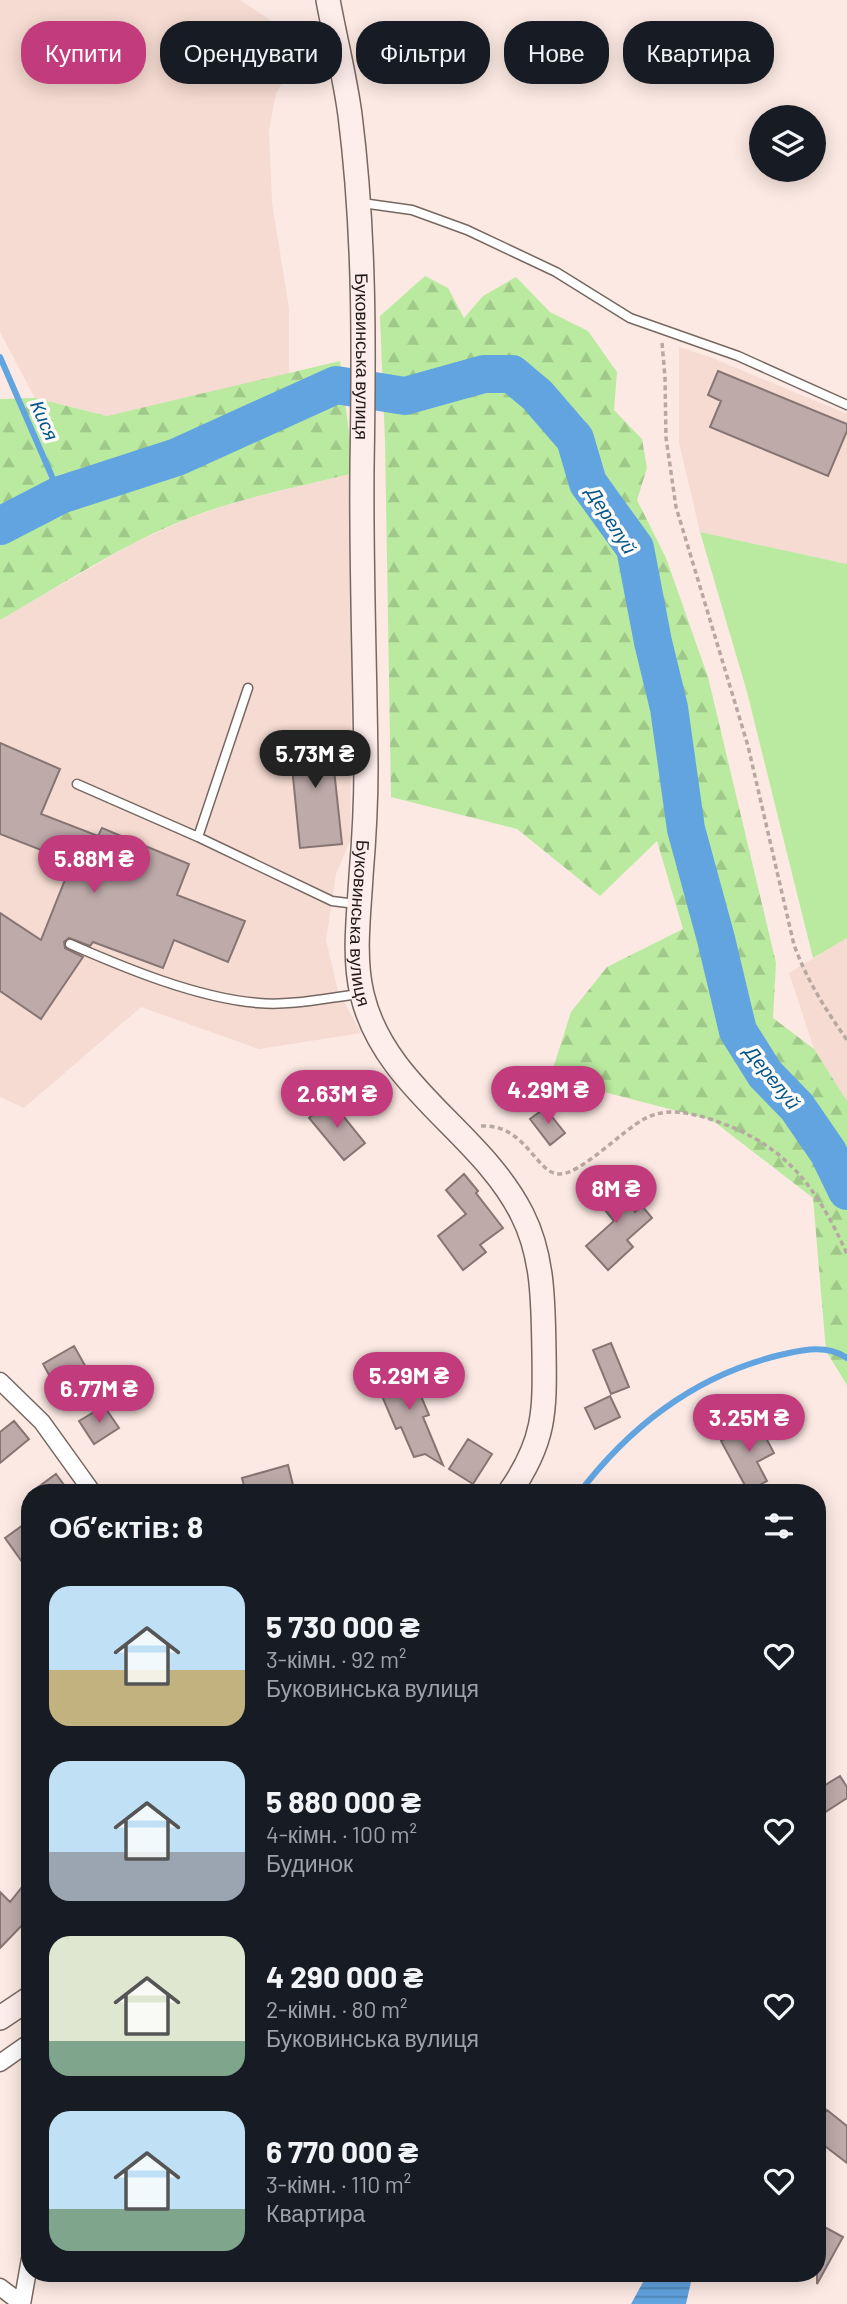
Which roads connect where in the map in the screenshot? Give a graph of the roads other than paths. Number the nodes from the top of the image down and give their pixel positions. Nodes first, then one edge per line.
1 (327, 0) edge
2 (359, 203) junction
3 (847, 405) edge
4 (248, 688) dead end
5 (77, 784) dead end
6 (198, 838) junction
7 (359, 904) junction
8 (70, 944) dead end
9 (362, 994) junction
10 (0, 1381) edge
11 (86, 1484) edge
12 (514, 1484) edge
13 (21, 2004) edge
14 (0, 2018) edge
15 (21, 2048) edge
16 (0, 2063) edge
17 (25, 2282) edge
18 (0, 2287) edge
19 (21, 2304) edge

1 - 2 street, Буковинська вулиця
2 - 3 lane
2 - 7 street, Буковинська вулиця
4 - 6 lane
5 - 6 lane
6 - 7 lane
7 - 9 street, Буковинська вулиця
8 - 9 lane
9 - 12 street, Буковинська вулиця
10 - 11 street
13 - 14 street
15 - 16 street
17 - 19 street
18 - 19 street

